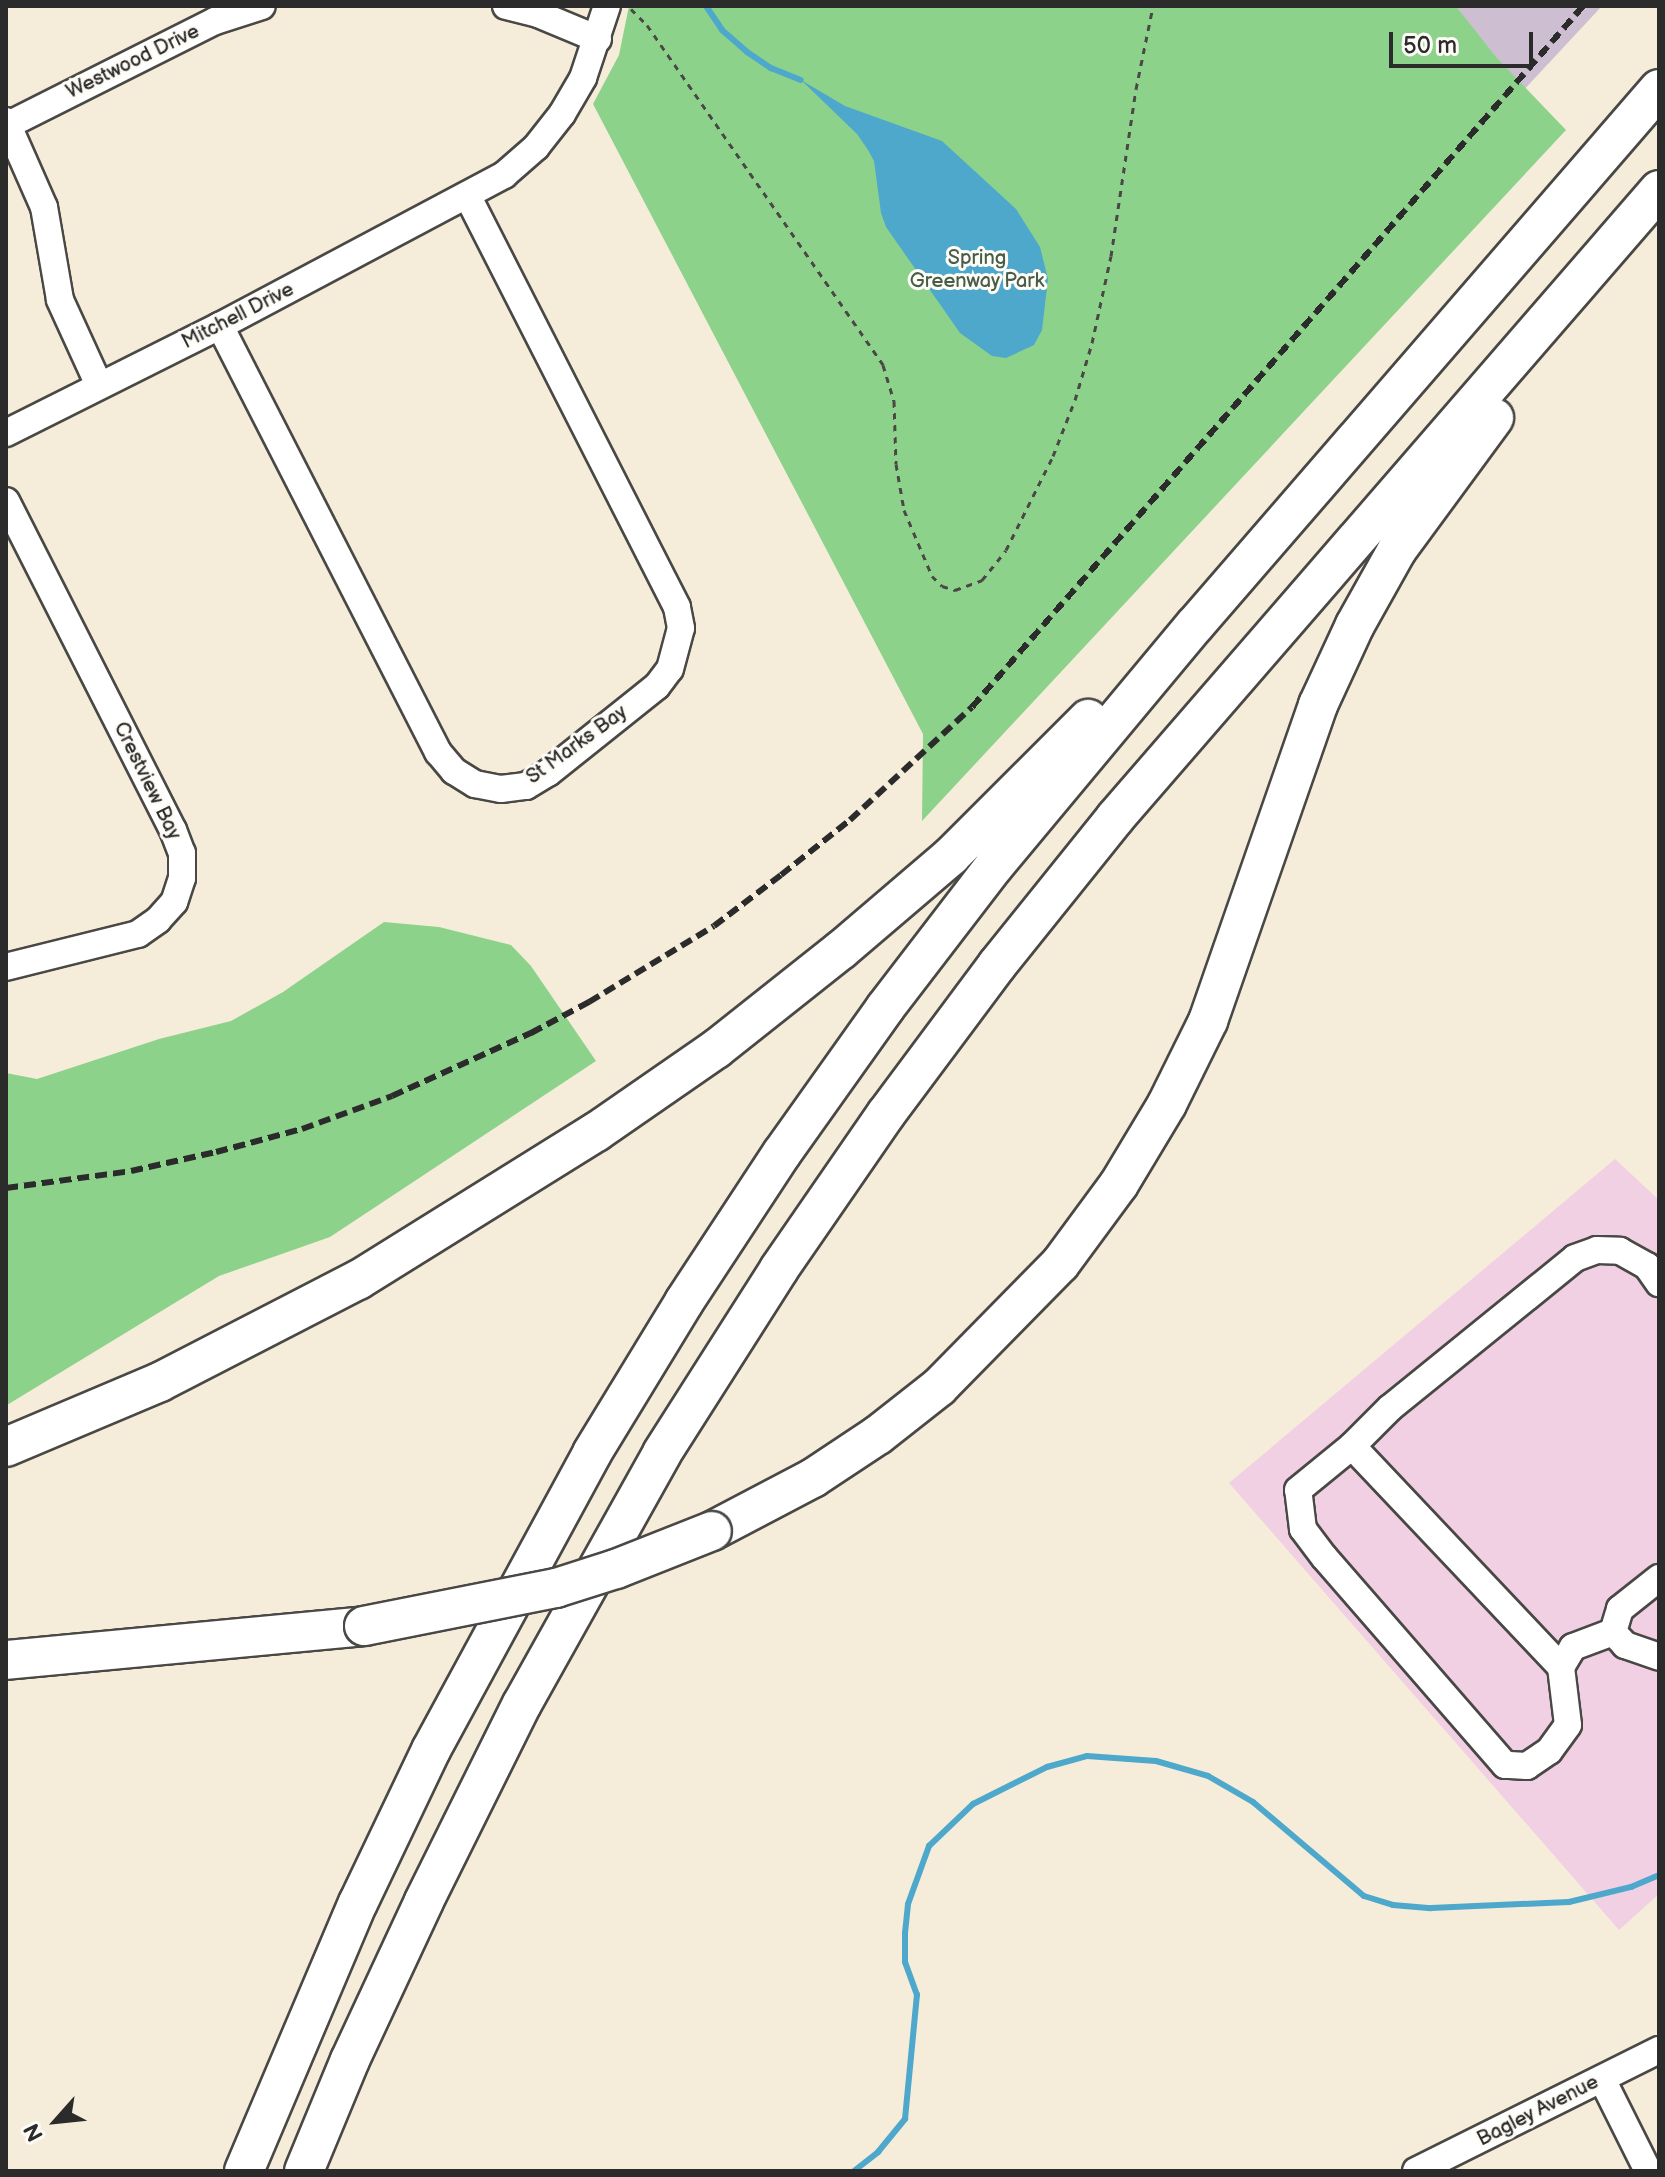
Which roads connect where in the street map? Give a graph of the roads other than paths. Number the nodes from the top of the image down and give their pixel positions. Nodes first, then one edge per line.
1 (262, 6) edge
2 (506, 6) edge
3 (607, 6) edge
4 (598, 39) junction
5 (1659, 89) edge
6 (7, 124) edge
7 (1659, 190) edge
8 (468, 197) junction
9 (1659, 208) edge
10 (220, 326) junction
11 (99, 385) junction
12 (6, 433) edge
13 (6, 501) edge
14 (1195, 625) junction
15 (6, 967) edge
16 (1659, 1283) edge
17 (1352, 1446) junction
18 (6, 1447) edge
19 (1659, 1578) edge
20 (1613, 1632) junction
21 (1659, 1657) edge
22 (6, 1660) edge
23 (1561, 1667) junction
24 (1659, 2050) edge
25 (1602, 2079) junction
26 (244, 2171) edge
27 (304, 2171) edge
28 (1416, 2171) edge
29 (1648, 2171) edge

1 - 6 street, Westwood Drive
2 - 4 street
3 - 4 street, Mitchell Drive
4 - 8 street, Mitchell Drive
5 - 14 highway
6 - 11 street
7 - 27 highway
8 - 10 street, Mitchell Drive
8 - 10 street, St Marks Bay
9 - 22 highway, bridge
10 - 11 street, Mitchell Drive
11 - 12 street, Mitchell Drive
13 - 15 street, Crestview Bay
14 - 18 highway
14 - 26 highway
16 - 17 street
17 - 23 street
17 - 23 street
19 - 20 street
20 - 21 street
20 - 23 street
24 - 25 street, Bagley Avenue
25 - 28 street, Bagley Avenue
25 - 29 street

